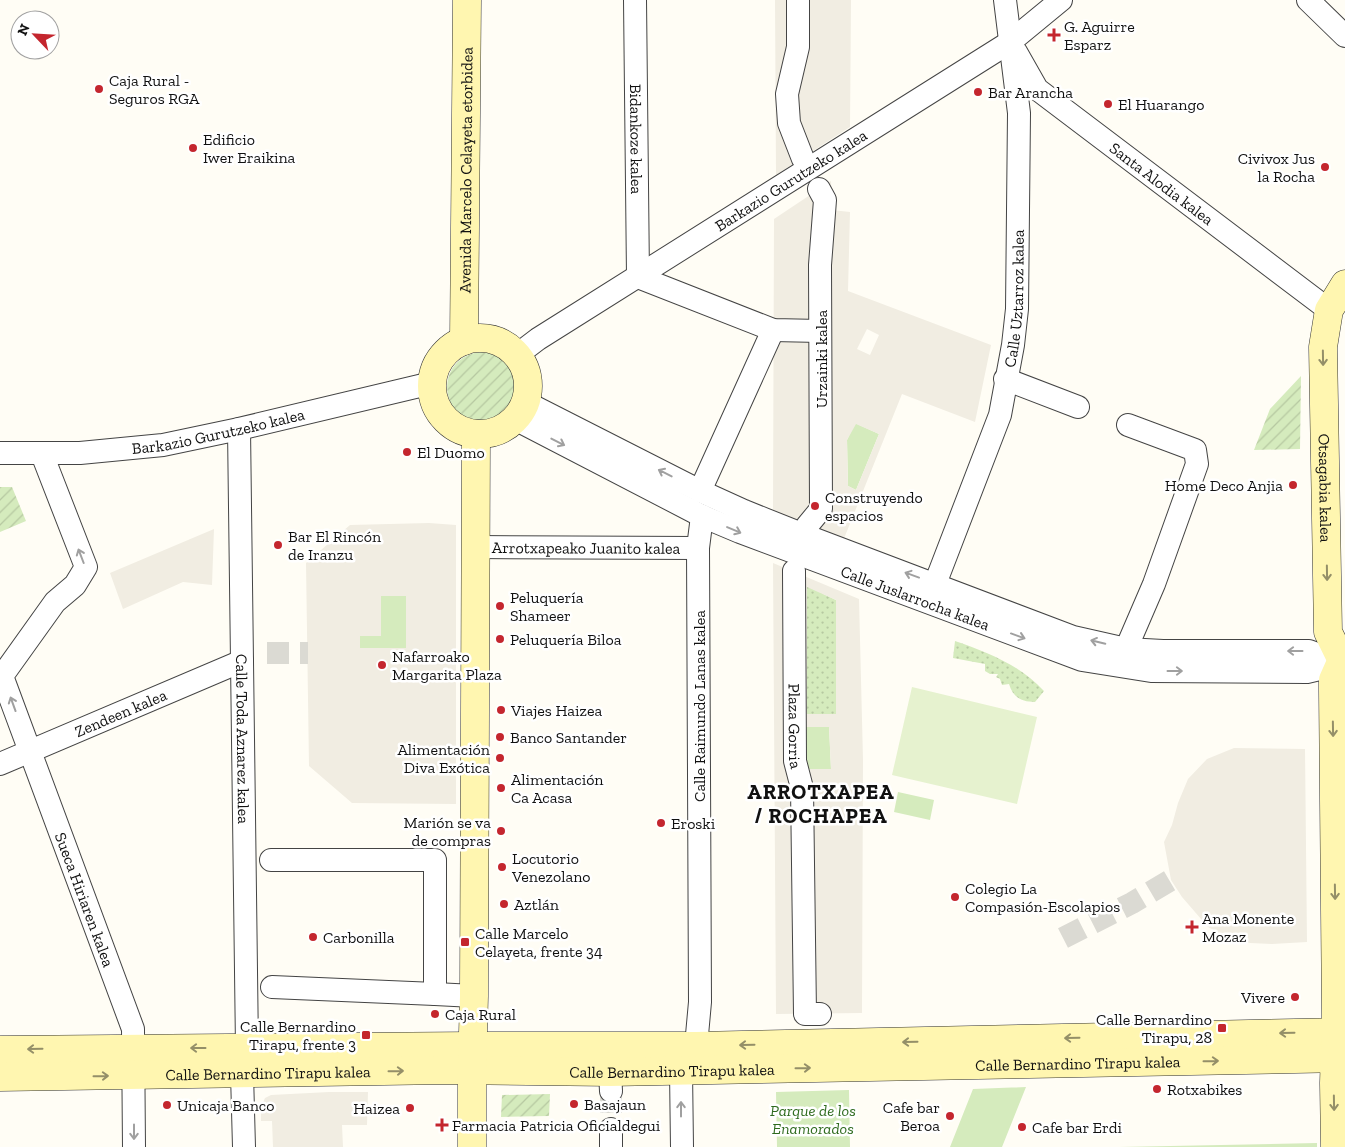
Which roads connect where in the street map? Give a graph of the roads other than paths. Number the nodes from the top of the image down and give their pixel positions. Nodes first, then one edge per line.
1 (467, 0) edge
2 (635, 0) edge
3 (798, 0) edge
4 (1005, 0) edge
5 (1061, 0) edge
6 (1308, 0) edge
7 (1345, 36) edge
8 (1010, 42) junction
9 (803, 159) dead end
10 (819, 189) dead end
11 (638, 277) junction
12 (1345, 284) edge
13 (1329, 310) junction
14 (773, 330) junction
15 (820, 330) junction
16 (464, 341) junction
17 (517, 354) junction
18 (1006, 379) junction
19 (432, 383) junction
20 (1078, 407) dead end
21 (520, 411) junction
22 (1128, 425) dead end
23 (239, 429) junction
24 (476, 434) junction
25 (0, 453) edge
26 (42, 454) junction
27 (700, 491) junction
28 (702, 516) junction
29 (807, 526) dead end
30 (475, 547) junction
31 (698, 548) junction
32 (794, 571) dead end
33 (935, 584) junction
34 (1126, 649) junction
35 (242, 660) junction
36 (1344, 661) edge
37 (1, 675) edge
38 (30, 750) junction
39 (0, 764) edge
40 (271, 860) dead end
41 (272, 987) dead end
42 (435, 994) junction
43 (474, 996) junction
44 (820, 1014) dead end
45 (1340, 1032) edge
46 (696, 1046) junction
47 (133, 1049) junction
48 (0, 1050) edge
49 (472, 1058) junction
50 (1340, 1058) edge
51 (244, 1061) junction
52 (681, 1070) junction
53 (134, 1075) junction
54 (0, 1077) edge
55 (134, 1147) edge
56 (244, 1147) edge
57 (472, 1147) edge
58 (682, 1147) edge
59 (1335, 1147) edge

1 - 16 street, Avenida Marcelo Celayeta etorbidea
2 - 11 street, Bidankoze kalea
3 - 9 street
4 - 8 street, Calle Uztarroz kalea
5 - 8 street, Barkazio Gurutzeko kalea
6 - 7 street
8 - 11 street, Barkazio Gurutzeko kalea
8 - 13 street, Santa Alodia kalea
8 - 18 street, Calle Uztarroz kalea
10 - 15 street, Urzainki kalea
11 - 14 street
11 - 17 street, Barkazio Gurutzeko kalea
12 - 13 street
13 -> 36 street, Otsagabia kalea
14 - 15 street
14 - 27 street
15 - 29 street, Urzainki kalea
16 - 17 street
16 - 19 street
17 - 21 street
18 - 20 street
18 - 33 street, Calle Uztarroz kalea
19 - 23 street, Barkazio Gurutzeko kalea
19 - 24 street
21 - 24 street
27 -> 21 street, Calle Juslarrocha kalea
21 -> 28 street, Calle Juslarrocha kalea
22 - 34 street
23 - 26 street, Barkazio Gurutzeko kalea
23 - 35 street, Calle Toda Aznarez kalea
24 - 30 street
25 - 26 street, Barkazio Gurutzeko kalea
37 -> 26 street
33 -> 27 street, Calle Juslarrocha kalea
28 - 31 street, Calle Raimundo Lanas kalea
28 -> 36 street, Calle Juslarrocha kalea
30 - 31 street, Arrotxapeako Juanito kalea
30 - 43 street
31 - 46 street, Calle Raimundo Lanas kalea
32 - 44 street, Plaza Gorria
34 -> 33 street, Calle Juslarrocha kalea
36 -> 34 street, Calle Juslarrocha kalea
35 - 38 street, Zendeen kalea
35 - 51 street, Calle Toda Aznarez kalea
36 -> 45 street
38 -> 37 street, Sueca Hiriaren kalea
38 - 39 street, Zendeen kalea
38 - 47 street, Sueca Hiriaren kalea
40 - 42 street
41 - 42 street
42 - 43 street
43 - 49 street
45 -> 46 street, Calle Bernardino Tirapu kalea
45 - 50 street
46 - 49 street, Calle Bernardino Tirapu kalea
47 -> 48 street, Calle Bernardino Tirapu kalea
51 -> 47 street, Calle Bernardino Tirapu kalea
47 - 53 street, Sueca Hiriaren kalea
49 - 51 street, Calle Bernardino Tirapu kalea
49 - 52 street, Calle Bernardino Tirapu kalea
49 - 57 street
52 -> 50 street, Calle Bernardino Tirapu kalea
50 -> 59 street
51 - 53 street, Calle Bernardino Tirapu kalea
51 - 56 street, Calle Toda Aznarez kalea
58 -> 52 street
54 -> 53 street, Calle Bernardino Tirapu kalea
53 -> 55 street, Sueca Hiriaren kalea

